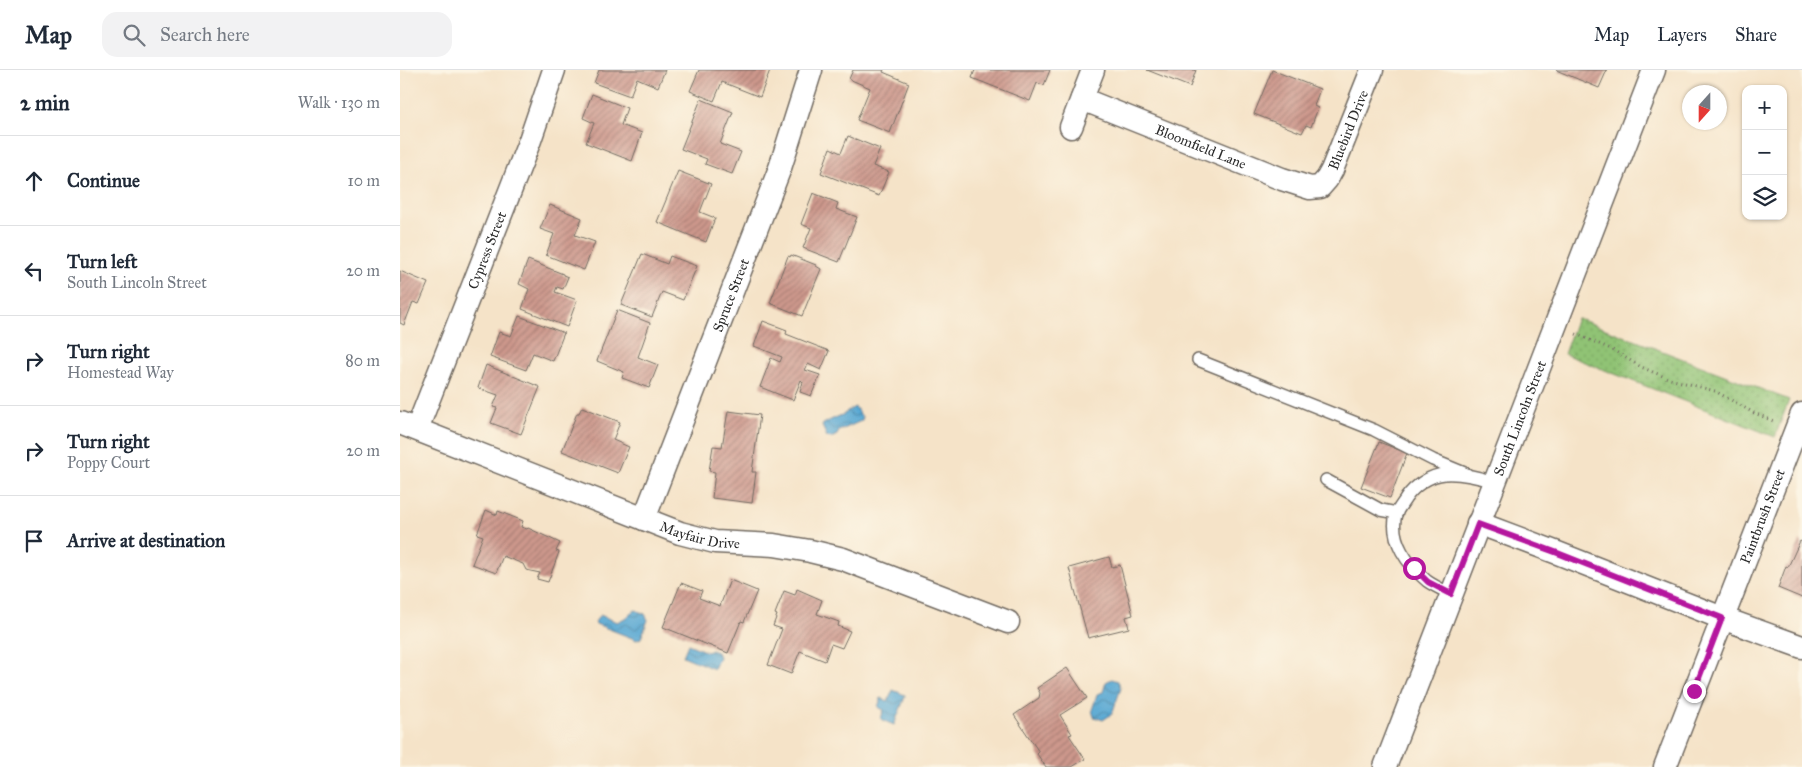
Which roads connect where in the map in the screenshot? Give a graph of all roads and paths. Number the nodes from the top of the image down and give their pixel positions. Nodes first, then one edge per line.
1 (554, 70) edge
2 (811, 70) edge
3 (1093, 70) edge
4 (1372, 70) edge
5 (1654, 70) edge
6 (1082, 99) junction
7 (1071, 127) dead end
8 (1320, 187) joint
9 (1576, 334) dead end
10 (1198, 360) dead end
11 (1802, 414) edge
12 (1779, 423) dead end
13 (408, 426) edge
14 (1467, 474) junction
15 (1326, 480) dead end
16 (1494, 482) junction
17 (1397, 513) junction
18 (644, 519) junction
19 (1478, 524) junction
20 (1451, 594) junction
21 (1722, 618) junction
22 (1008, 622) dead end
23 (1802, 647) edge
24 (1385, 767) edge
25 (1665, 767) edge

1 - 13 street, Cypress Street
2 - 18 street, Spruce Street
3 - 6 street
4 - 8 street, Bluebird Drive
5 - 16 street, South Lincoln Street
6 - 7 street
6 - 8 street, Bloomfield Lane
9 - 12 path
10 - 14 lane
11 - 21 street, Paintbrush Street
13 - 18 street, Mayfair Drive
14 - 16 lane
14 - 17 lane
15 - 17 lane
16 - 19 street, South Lincoln Street
17 - 20 lane
18 - 22 street, Mayfair Drive
19 - 20 street, South Lincoln Street
19 - 21 street
20 - 24 street, South Lincoln Street
21 - 23 street
21 - 25 street, Paintbrush Street

